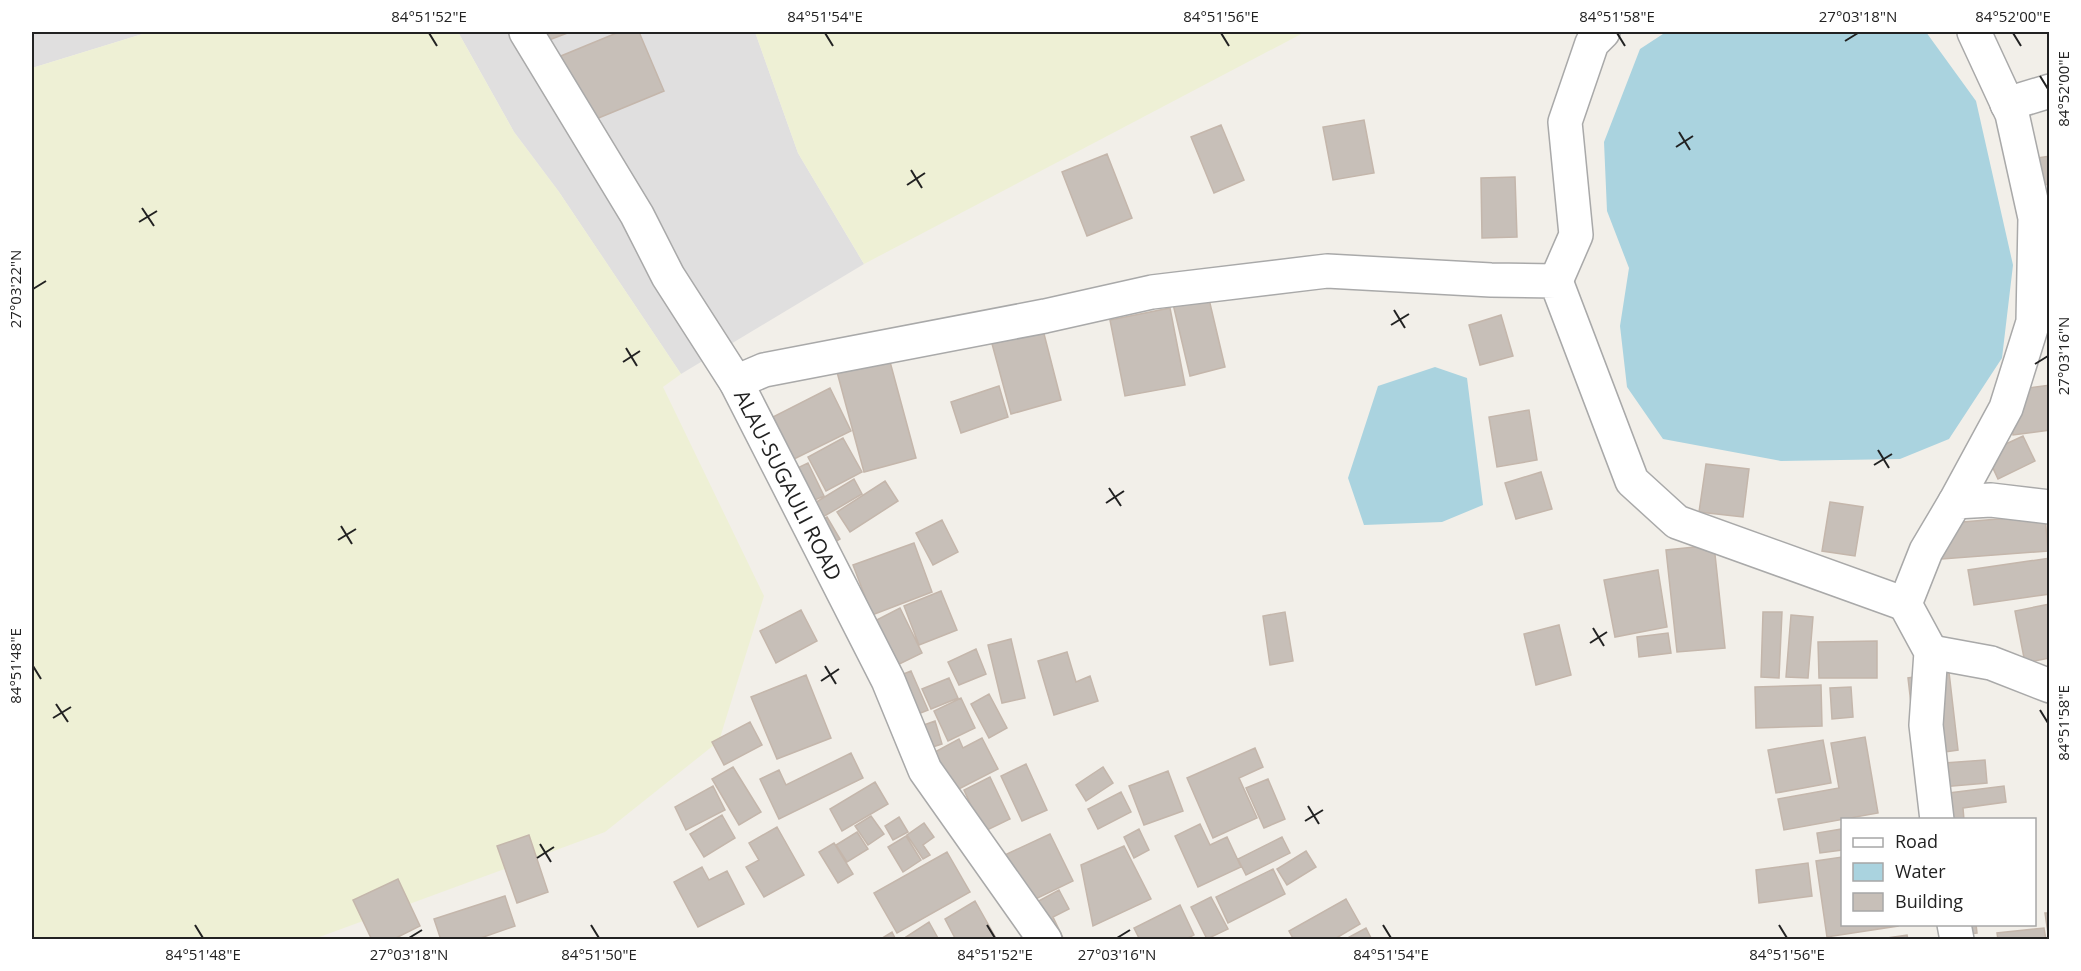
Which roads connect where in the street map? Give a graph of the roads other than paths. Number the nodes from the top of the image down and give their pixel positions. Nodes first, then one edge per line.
1 (526, 32) edge
2 (1603, 32) edge
3 (1974, 32) edge
4 (2049, 91) edge
5 (2007, 104) junction
6 (1556, 282) junction
7 (736, 382) junction
8 (1955, 502) junction
9 (2049, 507) edge
10 (1905, 604) junction
11 (1931, 652) junction
12 (2049, 686) edge
13 (1937, 818) edge
14 (1044, 939) edge

1 - 7 street, ALAU-SUGAULI ROAD
2 - 6 street
3 - 5 street
4 - 5 street
5 - 8 street
6 - 7 street
6 - 10 street
7 - 14 street, ALAU-SUGAULI ROAD
8 - 9 street
8 - 10 street
10 - 11 street
11 - 12 street
11 - 13 street

